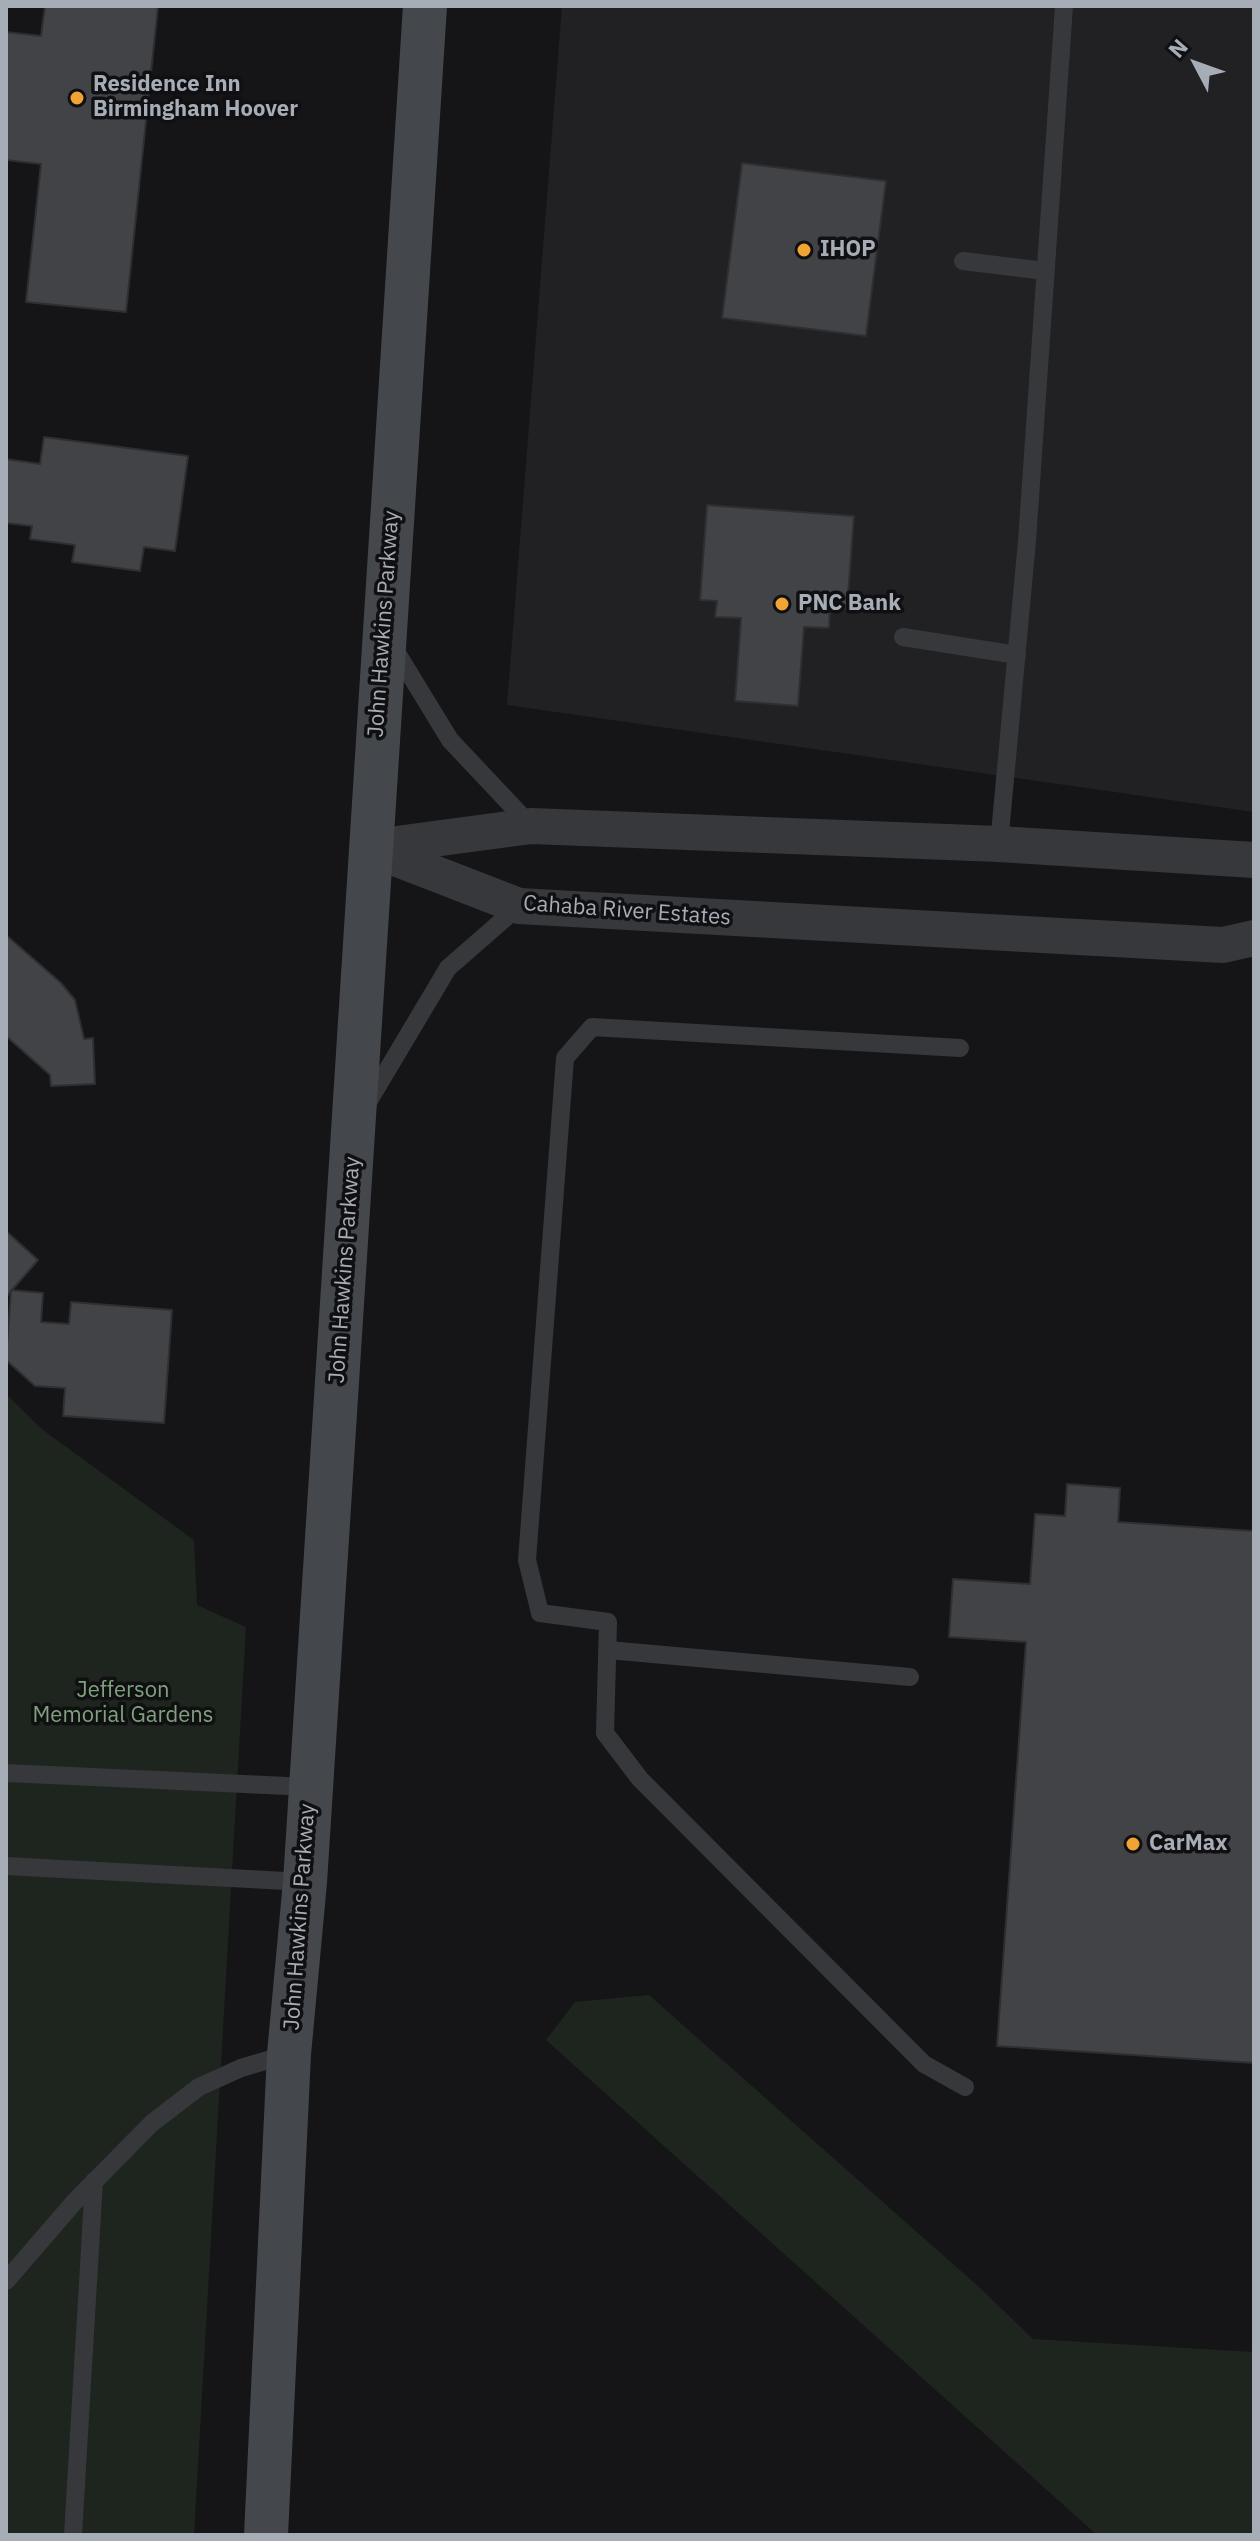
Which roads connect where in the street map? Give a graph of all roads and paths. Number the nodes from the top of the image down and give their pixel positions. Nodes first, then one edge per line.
1 (425, 6) edge
2 (1064, 6) edge
3 (963, 261) dead end
4 (1045, 271) junction
5 (384, 631) junction
6 (903, 637) dead end
7 (1017, 655) junction
8 (531, 826) junction
9 (999, 844) junction
10 (369, 848) junction
11 (1254, 860) edge
12 (519, 906) junction
13 (1254, 938) edge
14 (960, 1048) dead end
15 (355, 1123) junction
16 (608, 1650) junction
17 (910, 1677) dead end
18 (6, 1773) edge
19 (309, 1787) junction
20 (6, 1866) edge
21 (305, 1882) junction
22 (289, 2054) junction
23 (965, 2087) dead end
24 (94, 2181) junction
25 (6, 2281) edge
26 (73, 2535) edge
27 (266, 2535) edge

1 - 5 main road, John Hawkins Parkway
2 - 4 lane
3 - 4 lane
4 - 7 lane
5 - 8 lane
5 - 10 main road, John Hawkins Parkway
6 - 7 lane
7 - 9 lane
8 - 9 street
8 - 10 street
9 - 11 street
10 - 12 street, Cahaba River Estates
10 - 15 main road, John Hawkins Parkway
12 - 13 street, Cahaba River Estates
12 - 15 lane
14 - 16 lane
15 - 19 main road, John Hawkins Parkway
16 - 17 lane
16 - 23 lane
18 - 19 lane
19 - 21 main road, John Hawkins Parkway
20 - 21 lane
21 - 22 main road, John Hawkins Parkway
22 - 24 lane
22 - 27 main road, John Hawkins Parkway
24 - 25 lane
24 - 26 lane

